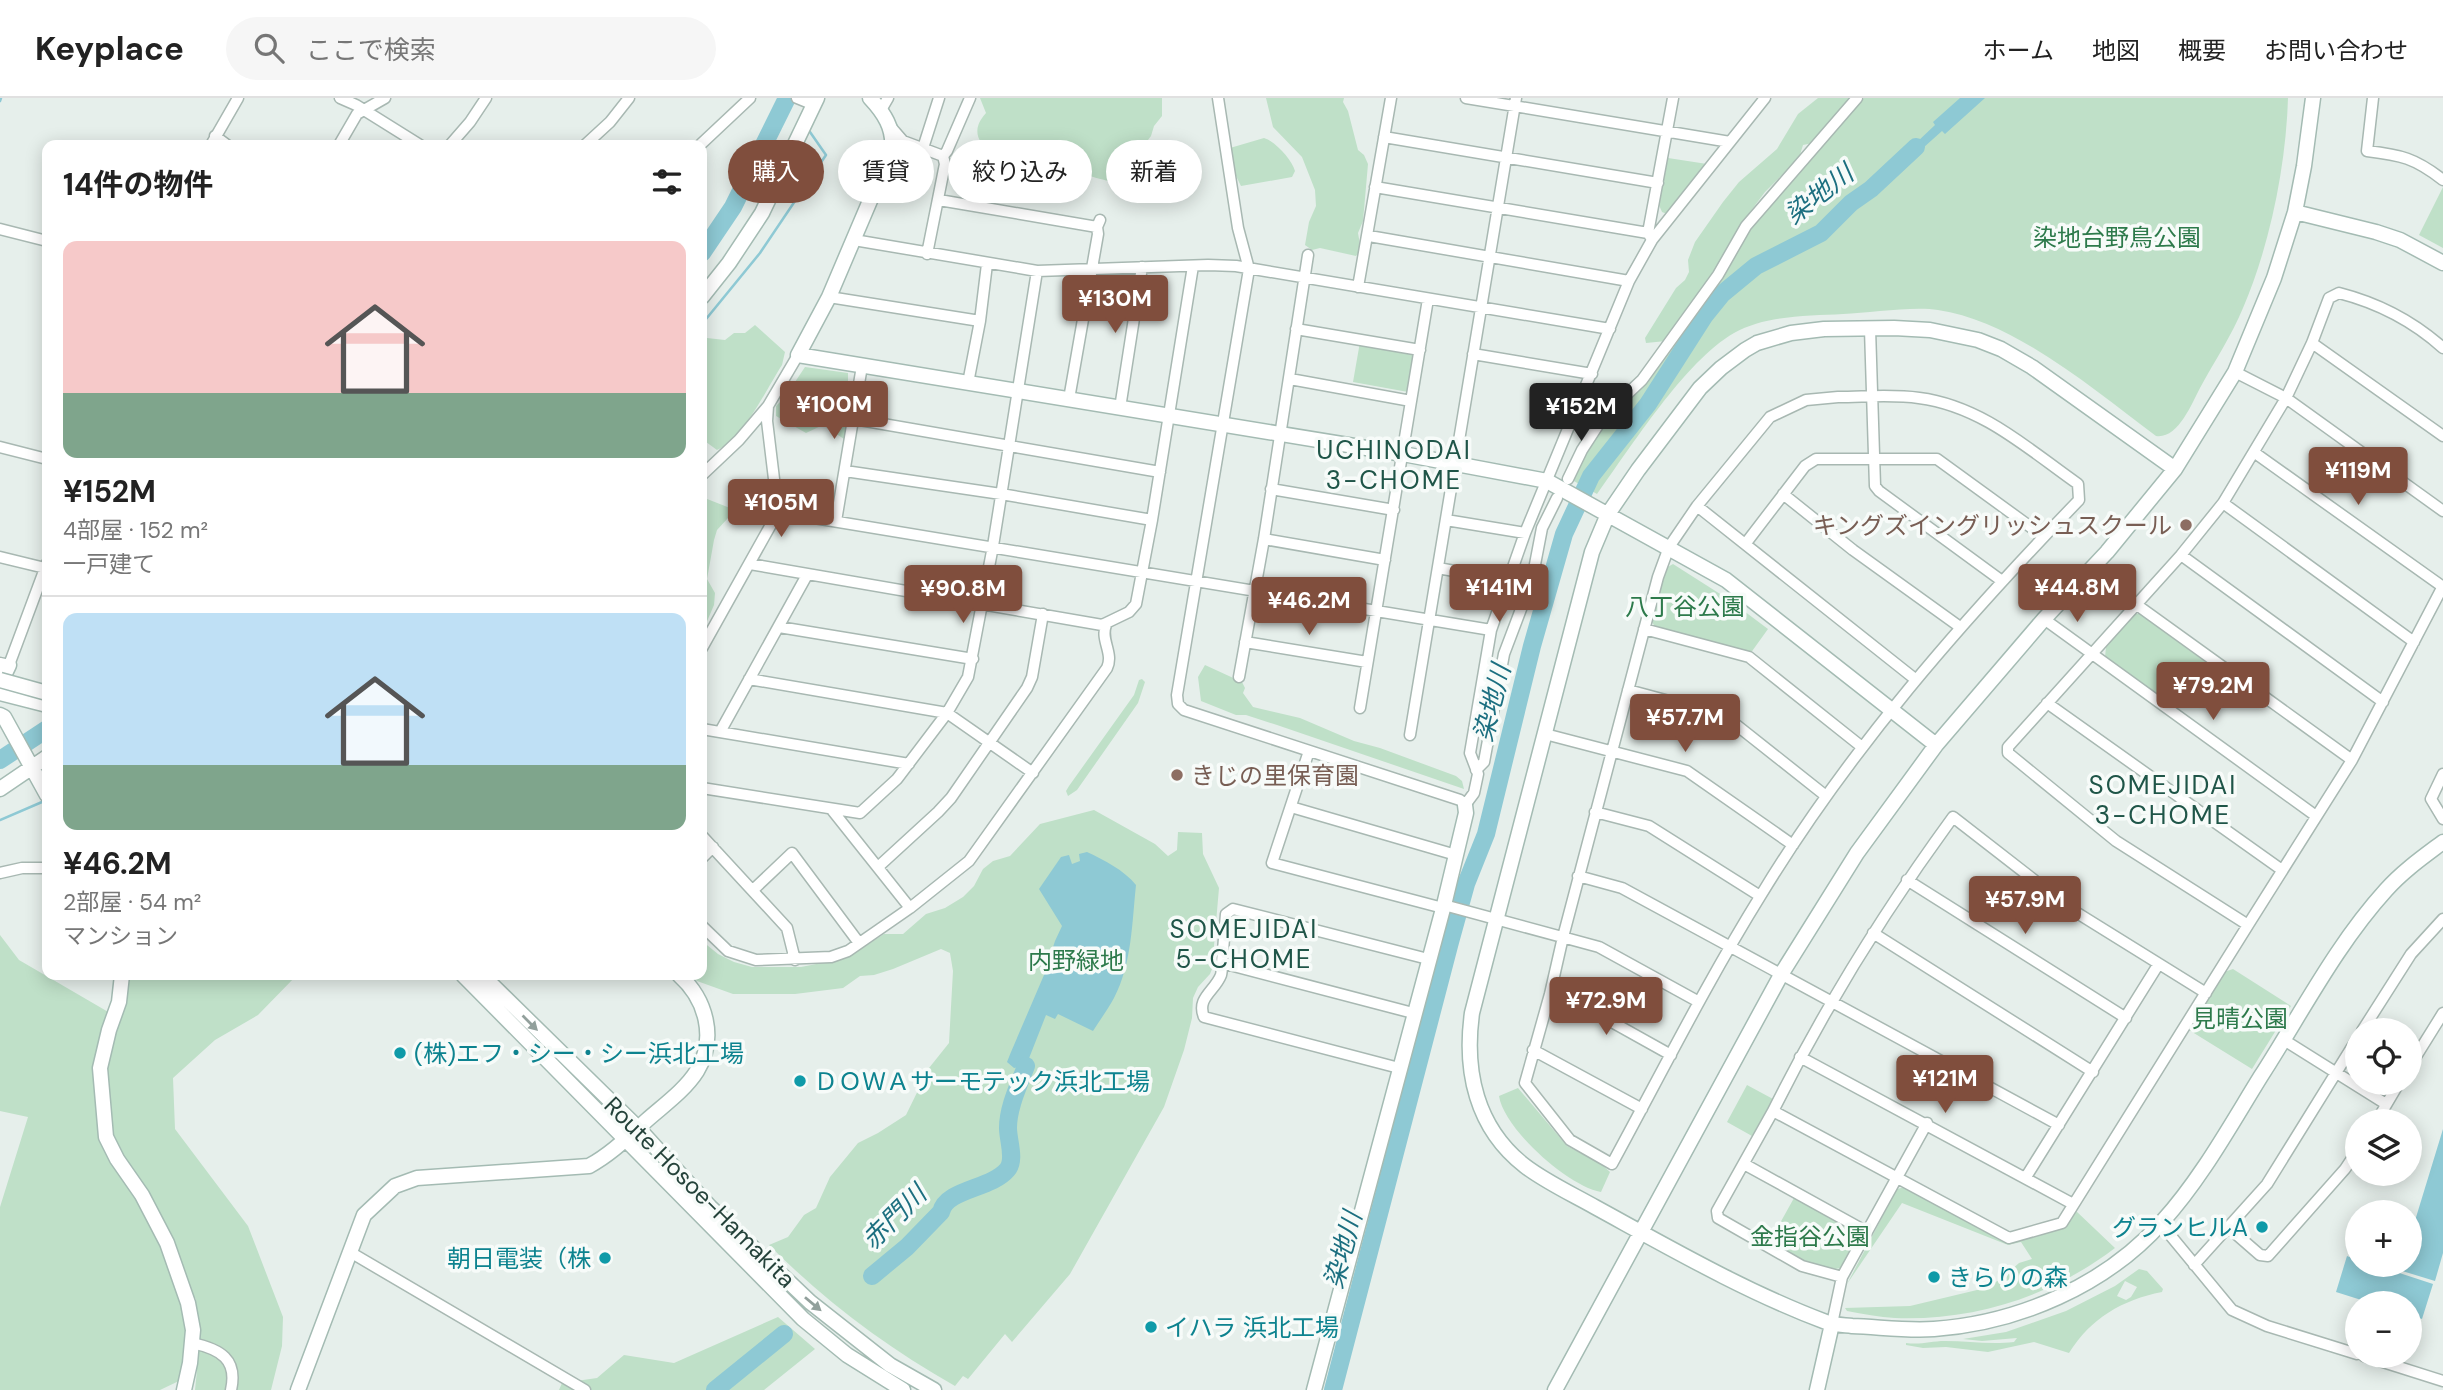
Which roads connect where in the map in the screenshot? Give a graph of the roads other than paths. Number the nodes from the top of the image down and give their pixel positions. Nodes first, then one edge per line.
1 (238, 98) edge
2 (340, 98) edge
3 (385, 98) edge
4 (486, 98) edge
5 (629, 98) edge
6 (750, 98) edge
7 (870, 98) edge
8 (939, 98) edge
9 (970, 98) edge
10 (1218, 98) edge
11 (1391, 98) edge
12 (1466, 98) edge
13 (1673, 98) edge
14 (1765, 98) edge
15 (1857, 98) edge
16 (2313, 98) edge
17 (2373, 98) edge
18 (808, 101) edge
19 (1515, 102) edge
20 (362, 110) junction
21 (886, 111) edge
22 (1667, 130) junction
23 (1384, 137) junction
24 (214, 140) edge
25 (342, 140) edge
26 (412, 140) edge
27 (454, 140) edge
28 (590, 140) edge
29 (705, 140) edge
30 (903, 140) edge
31 (926, 140) edge
32 (1730, 142) junction
33 (934, 152) edge
34 (943, 156) junction
35 (1506, 156) junction
36 (2443, 180) edge
37 (1657, 183) junction
38 (1375, 187) junction
39 (939, 200) junction
40 (1654, 204) junction
41 (1497, 208) junction
42 (2295, 212) junction
43 (1665, 223) junction
44 (0, 229) edge
45 (1369, 236) junction
46 (1650, 237) junction
47 (42, 240) edge
48 (854, 240) junction
49 (928, 254) junction
50 (1308, 255) dead end
51 (1490, 256) junction
52 (2443, 263) edge
53 (987, 264) junction
54 (1193, 266) junction
55 (1142, 267) junction
56 (1091, 268) junction
57 (1249, 269) junction
58 (1037, 271) junction
59 (1305, 278) junction
60 (1629, 281) junction
61 (1359, 287) junction
62 (707, 291) edge
63 (829, 297) junction
64 (1428, 299) junction
65 (1480, 308) junction
66 (981, 321) junction
67 (1297, 329) junction
68 (1870, 329) junction
69 (1610, 330) junction
70 (2312, 343) junction
71 (2443, 348) edge
72 (1420, 350) junction
73 (1473, 354) junction
74 (798, 355) junction
75 (862, 366) junction
76 (2235, 372) junction
77 (1592, 374) junction
78 (1290, 379) junction
79 (968, 383) junction
80 (1018, 391) junction
81 (1872, 396) junction
82 (2286, 398) junction
83 (1069, 399) junction
84 (1411, 401) junction
85 (768, 406) junction
86 (1120, 408) junction
87 (1168, 417) junction
88 (854, 419) junction
89 (1222, 425) junction
90 (1280, 435) junction
91 (2443, 436) edge
92 (1009, 445) junction
93 (0, 447) edge
94 (2255, 453) junction
95 (1403, 454) junction
96 (42, 458) edge
97 (1873, 458) junction
98 (1455, 463) junction
99 (2175, 469) junction
100 (707, 470) edge
101 (845, 471) junction
102 (1160, 472) junction
103 (1547, 481) junction
104 (1271, 489) junction
105 (1564, 490) junction
106 (1001, 494) junction
107 (1783, 494) junction
108 (2223, 503) junction
109 (1697, 506) junction
110 (1394, 510) junction
111 (2443, 511) edge
112 (778, 512) junction
113 (1608, 513) junction
114 (1152, 520) junction
115 (1446, 520) junction
116 (836, 521) junction
117 (1525, 533) junction
118 (2043, 536) junction
119 (1264, 539) junction
120 (1746, 543) junction
121 (993, 546) junction
122 (1669, 547) junction
123 (2181, 555) junction
124 (0, 557) edge
125 (1385, 560) junction
126 (750, 564) junction
127 (42, 565) edge
128 (1438, 568) junction
129 (1142, 572) junction
130 (807, 575) junction
131 (42, 576) edge
132 (1197, 581) junction
133 (1508, 581) junction
134 (2001, 581) junction
135 (2443, 587) edge
136 (1254, 592) junction
137 (983, 603) junction
138 (2137, 605) junction
139 (1376, 612) junction
140 (1043, 614) junction
141 (2044, 619) junction
142 (1429, 620) junction
143 (779, 627) junction
144 (1960, 627) junction
145 (1644, 629) junction
146 (1491, 630) junction
147 (1105, 631) junction
148 (707, 639) edge
149 (1245, 642) junction
150 (2414, 642) junction
151 (2092, 653) junction
152 (973, 659) junction
153 (1367, 662) junction
154 (5, 664) edge
155 (1239, 677) dead end
156 (749, 679) junction
157 (1916, 680) junction
158 (0, 682) edge
159 (1628, 690) junction
160 (42, 692) edge
161 (0, 693) edge
162 (2383, 702) junction
163 (2047, 703) junction
164 (42, 704) edge
165 (1360, 708) dead end
166 (1890, 709) junction
167 (947, 713) junction
168 (0, 715) edge
169 (707, 730) edge
170 (720, 732) junction
171 (1410, 734) dead end
172 (1545, 734) junction
173 (991, 743) junction
174 (1936, 745) junction
175 (1862, 747) junction
176 (1309, 751) junction
177 (1611, 751) junction
178 (42, 758) edge
179 (2351, 760) junction
180 (28, 762) junction
181 (909, 764) junction
182 (1476, 769) junction
183 (1033, 773) junction
184 (2443, 774) edge
185 (42, 786) edge
186 (707, 788) edge
187 (0, 789) edge
188 (1826, 796) junction
189 (1465, 805) junction
190 (1290, 807) junction
191 (832, 810) junction
192 (1595, 812) junction
193 (860, 813) junction
194 (2316, 817) junction
195 (2443, 819) edge
196 (845, 826) junction
197 (707, 841) edge
198 (2443, 842) edge
199 (1793, 845) junction
200 (713, 847) junction
201 (707, 853) edge
202 (1456, 855) junction
203 (42, 867) edge
204 (877, 867) junction
205 (2281, 870) junction
206 (0, 873) edge
207 (1578, 876) junction
208 (1907, 880) junction
209 (753, 891) junction
210 (1760, 895) junction
211 (1446, 906) junction
212 (910, 908) junction
213 (1496, 919) junction
214 (2443, 919) edge
215 (2248, 925) junction
216 (707, 931) edge
217 (1873, 933) junction
218 (1563, 937) junction
219 (859, 943) junction
220 (1731, 947) junction
221 (1428, 959) junction
222 (795, 960) junction
223 (1222, 963) junction
224 (2158, 965) junction
225 (1782, 973) junction
226 (121, 980) edge
227 (468, 980) edge
228 (487, 980) edge
229 (683, 980) edge
230 (2206, 993) junction
231 (1550, 994) junction
232 (1831, 1001) junction
233 (1699, 1002) junction
234 (1413, 1013) junction
235 (2443, 1013) edge
236 (2126, 1018) junction
237 (2370, 1018) edge
238 (2284, 1040) junction
239 (2422, 1047) edge
240 (1533, 1050) junction
241 (1671, 1055) junction
242 (1800, 1057) junction
243 (2345, 1058) edge
244 (1399, 1068) junction
245 (2093, 1072) junction
246 (2336, 1073) junction
247 (2392, 1095) edge
248 (2386, 1104) junction
249 (1642, 1109) junction
250 (2383, 1109) edge
251 (1773, 1111) junction
252 (1927, 1123) junction
253 (2059, 1125) junction
254 (638, 1128) junction
255 (626, 1140) junction
256 (1744, 1164) junction
257 (2345, 1169) edge
258 (2026, 1177) junction
259 (1897, 1178) junction
260 (2073, 1204) junction
261 (2161, 1224) junction
262 (2229, 1228) junction
263 (1867, 1232) junction
264 (1642, 1233) junction
265 (350, 1252) junction
266 (2194, 1265) junction
267 (1842, 1278) junction
268 (1833, 1321) junction
269 (192, 1343) junction
270 (2345, 1350) edge
271 (2402, 1368) edge
272 (2443, 1381) edge
273 (184, 1390) edge
274 (231, 1390) edge
275 (298, 1390) edge
276 (585, 1390) edge
277 (903, 1390) edge
278 (933, 1390) edge
279 (1314, 1390) edge
280 (1555, 1390) edge
281 (1817, 1390) edge

1 - 24 street
2 - 20 street
3 - 20 street
4 - 27 street
5 - 28 street
6 - 29 street
7 - 21 street
8 - 31 street
9 - 34 street
10 - 57 street
11 - 23 street
12 - 19 street
13 - 22 street
14 - 32 street
15 - 105 street
16 - 42 street
17 - 36 street
18 - 62 street
19 - 22 street
19 - 35 street
20 - 25 street
20 - 26 street
21 - 30 street
21 - 48 street
22 - 32 street
22 - 37 street
23 - 35 street
23 - 38 street
32 - 43 street
33 - 34 street
34 - 39 street
35 - 37 street
35 - 41 street
37 - 40 street
38 - 41 street
38 - 45 street
39 - 49 street
39 - 56 street
40 - 43 street
40 - 46 street
41 - 46 street
41 - 51 street
42 - 52 street
42 - 76 street
43 - 46 street
44 - 47 street
45 - 51 street
45 - 61 street
46 - 60 street
48 - 49 street
48 - 63 street
49 - 53 street
50 - 59 street
51 - 60 street
51 - 65 street
53 - 58 street
53 - 66 street
54 - 55 street
54 - 57 street
54 - 87 street
55 - 56 street
55 - 86 street
56 - 58 street
56 - 83 street
57 - 59 street
57 - 89 street
58 - 80 street
59 - 61 street
59 - 67 street
60 - 69 street
61 - 64 street
63 - 66 street
63 - 74 street
64 - 65 street
64 - 72 street
65 - 69 street
65 - 73 street
66 - 79 street
67 - 72 street
67 - 78 street
68 - 81 street
68 - 99 street
68 - 113 street
69 - 77 street
70 - 71 street
70 - 82 street
70 - 91 street
72 - 84 street
73 - 77 street
73 - 98 street
74 - 75 street
74 - 85 street
75 - 79 street
75 - 88 street
76 - 82 street
76 - 99 street
77 - 103 street
78 - 84 street
78 - 90 street
79 - 80 street
80 - 83 street
80 - 92 street
81 - 97 street
81 - 109 street
81 - 118 street
82 - 94 street
82 - 111 street
83 - 86 street
84 - 95 street
85 - 100 street
85 - 112 street
86 - 87 street
87 - 89 street
87 - 102 street
88 - 92 street
88 - 101 street
89 - 90 street
89 - 132 street
90 - 95 street
90 - 104 street
92 - 102 street
92 - 106 street
93 - 96 street
94 - 108 street
94 - 135 street
95 - 98 street
95 - 110 street
97 - 107 street
97 - 118 street
97 - 134 street
98 - 103 street
98 - 115 street
99 - 141 street
101 - 106 street
101 - 116 street
102 - 114 street
103 - 105 street
103 - 117 street
104 - 110 street
104 - 119 street
105 - 113 street
105 - 182 street
106 - 114 street
106 - 121 street
107 - 120 street
107 - 144 street
108 - 123 street
108 - 150 street
109 - 120 street
109 - 122 street
110 - 125 street
112 - 116 street
112 - 126 street
113 - 122 street
113 - 172 street
114 - 129 street
115 - 117 street
115 - 128 street
116 - 121 street
117 - 133 street
118 - 134 street
119 - 125 street
119 - 136 street
120 - 157 street
121 - 129 street
121 - 137 street
122 - 145 street
122 - 166 street
123 - 138 street
123 - 162 street
124 - 127 street
125 - 139 street
126 - 130 street
126 - 148 street
128 - 133 street
128 - 142 street
129 - 132 street
129 - 147 street
130 - 137 street
130 - 143 street
131 - 154 street
132 - 136 street
132 - 176 street
133 - 146 street
134 - 144 street
135 - 150 street
136 - 139 street
136 - 149 street
137 - 140 street
137 - 152 street
138 - 151 street
138 - 179 street
139 - 142 street
139 - 153 street
140 - 147 street
140 - 173 street
141 - 151 street
141 - 174 street
142 - 146 street
142 - 171 street
143 - 152 street
143 - 156 street
144 - 157 street
145 - 159 street
145 - 175 street
146 - 182 street
147 - 183 street
149 - 153 street
149 - 155 street
150 - 162 street
151 - 163 street
151 - 194 street
152 - 167 street
153 - 165 street
154 - 158 street
156 - 167 street
156 - 170 street
157 - 166 street
158 - 160 street, bridge
159 - 177 street
159 - 188 street
161 - 164 street
162 - 179 street
163 - 205 street
163 - 215 street
166 - 174 street
166 - 175 street
167 - 173 street
167 - 181 street
168 - 180 street
169 - 170 street
170 - 181 street
172 - 177 street
172 - 213 street
173 - 183 street
173 - 204 street
174 - 225 street
175 - 188 street
176 - 189 street
176 - 190 street
177 - 192 street
177 - 199 street
178 - 180 street
179 - 194 street
180 - 185 street
180 - 187 street
181 - 193 street
182 - 189 street
183 - 212 street
184 - 195 street
186 - 191 street
188 - 199 street
189 - 202 street
190 - 202 street
190 - 211 street
191 - 193 street
191 - 196 street
192 - 207 street
192 - 210 street
193 - 196 street
194 - 205 street
196 - 204 street
197 - 200 street
198 - 238 street
199 - 210 street
200 - 201 street
200 - 209 street
202 - 211 street
203 - 206 street
204 - 212 street
205 - 215 street
207 - 218 street
207 - 220 street
208 - 217 street
208 - 224 street
208 - 236 street
209 - 219 street
209 - 222 street
210 - 220 street
211 - 213 street
211 - 221 street
212 - 219 street
213 - 218 street
213 - 264 street
214 - 237 street
215 - 230 street
216 - 222 street
217 - 232 street
217 - 245 street
218 - 231 street
218 - 233 street
219 - 222 street
220 - 225 street
220 - 233 street
221 - 223 street
221 - 234 street
223 - 234 street
223 - 244 street
224 - 230 street
224 - 236 street
225 - 232 street
225 - 264 street
226 - 269 street
227 - 255 street, Route Hosoe-Hamakita
228 -> 254 street, Route Hosoe-Hamakita
229 - 254 street
230 - 260 street
231 - 240 street
231 - 241 street
232 - 242 street
232 - 253 street
233 - 241 street
234 - 244 street
235 - 239 street
236 - 245 street
238 - 246 street
238 - 261 street
240 - 249 street
240 - 249 street
241 - 249 street
242 - 251 street
242 - 252 street
243 - 246 street
244 - 279 street
245 - 253 street
246 - 248 street
246 - 262 street
247 - 248 street
248 - 250 street
251 - 256 street
251 - 259 street
252 - 258 street
252 - 259 street
253 - 258 street
254 - 255 street
254 -> 278 street, Route Hosoe-Hamakita
255 - 265 street
255 - 277 street, Route Hosoe-Hamakita
256 - 263 street
256 - 267 street
257 - 262 street
258 - 260 street
259 - 260 street
259 - 263 street
261 - 266 street
261 - 268 street
262 - 266 street
263 - 267 street
264 - 268 street
264 - 280 street
265 - 275 street
265 - 276 street
266 - 270 street
267 - 268 street
268 - 281 street
269 - 273 street
269 - 274 street
271 - 272 street

